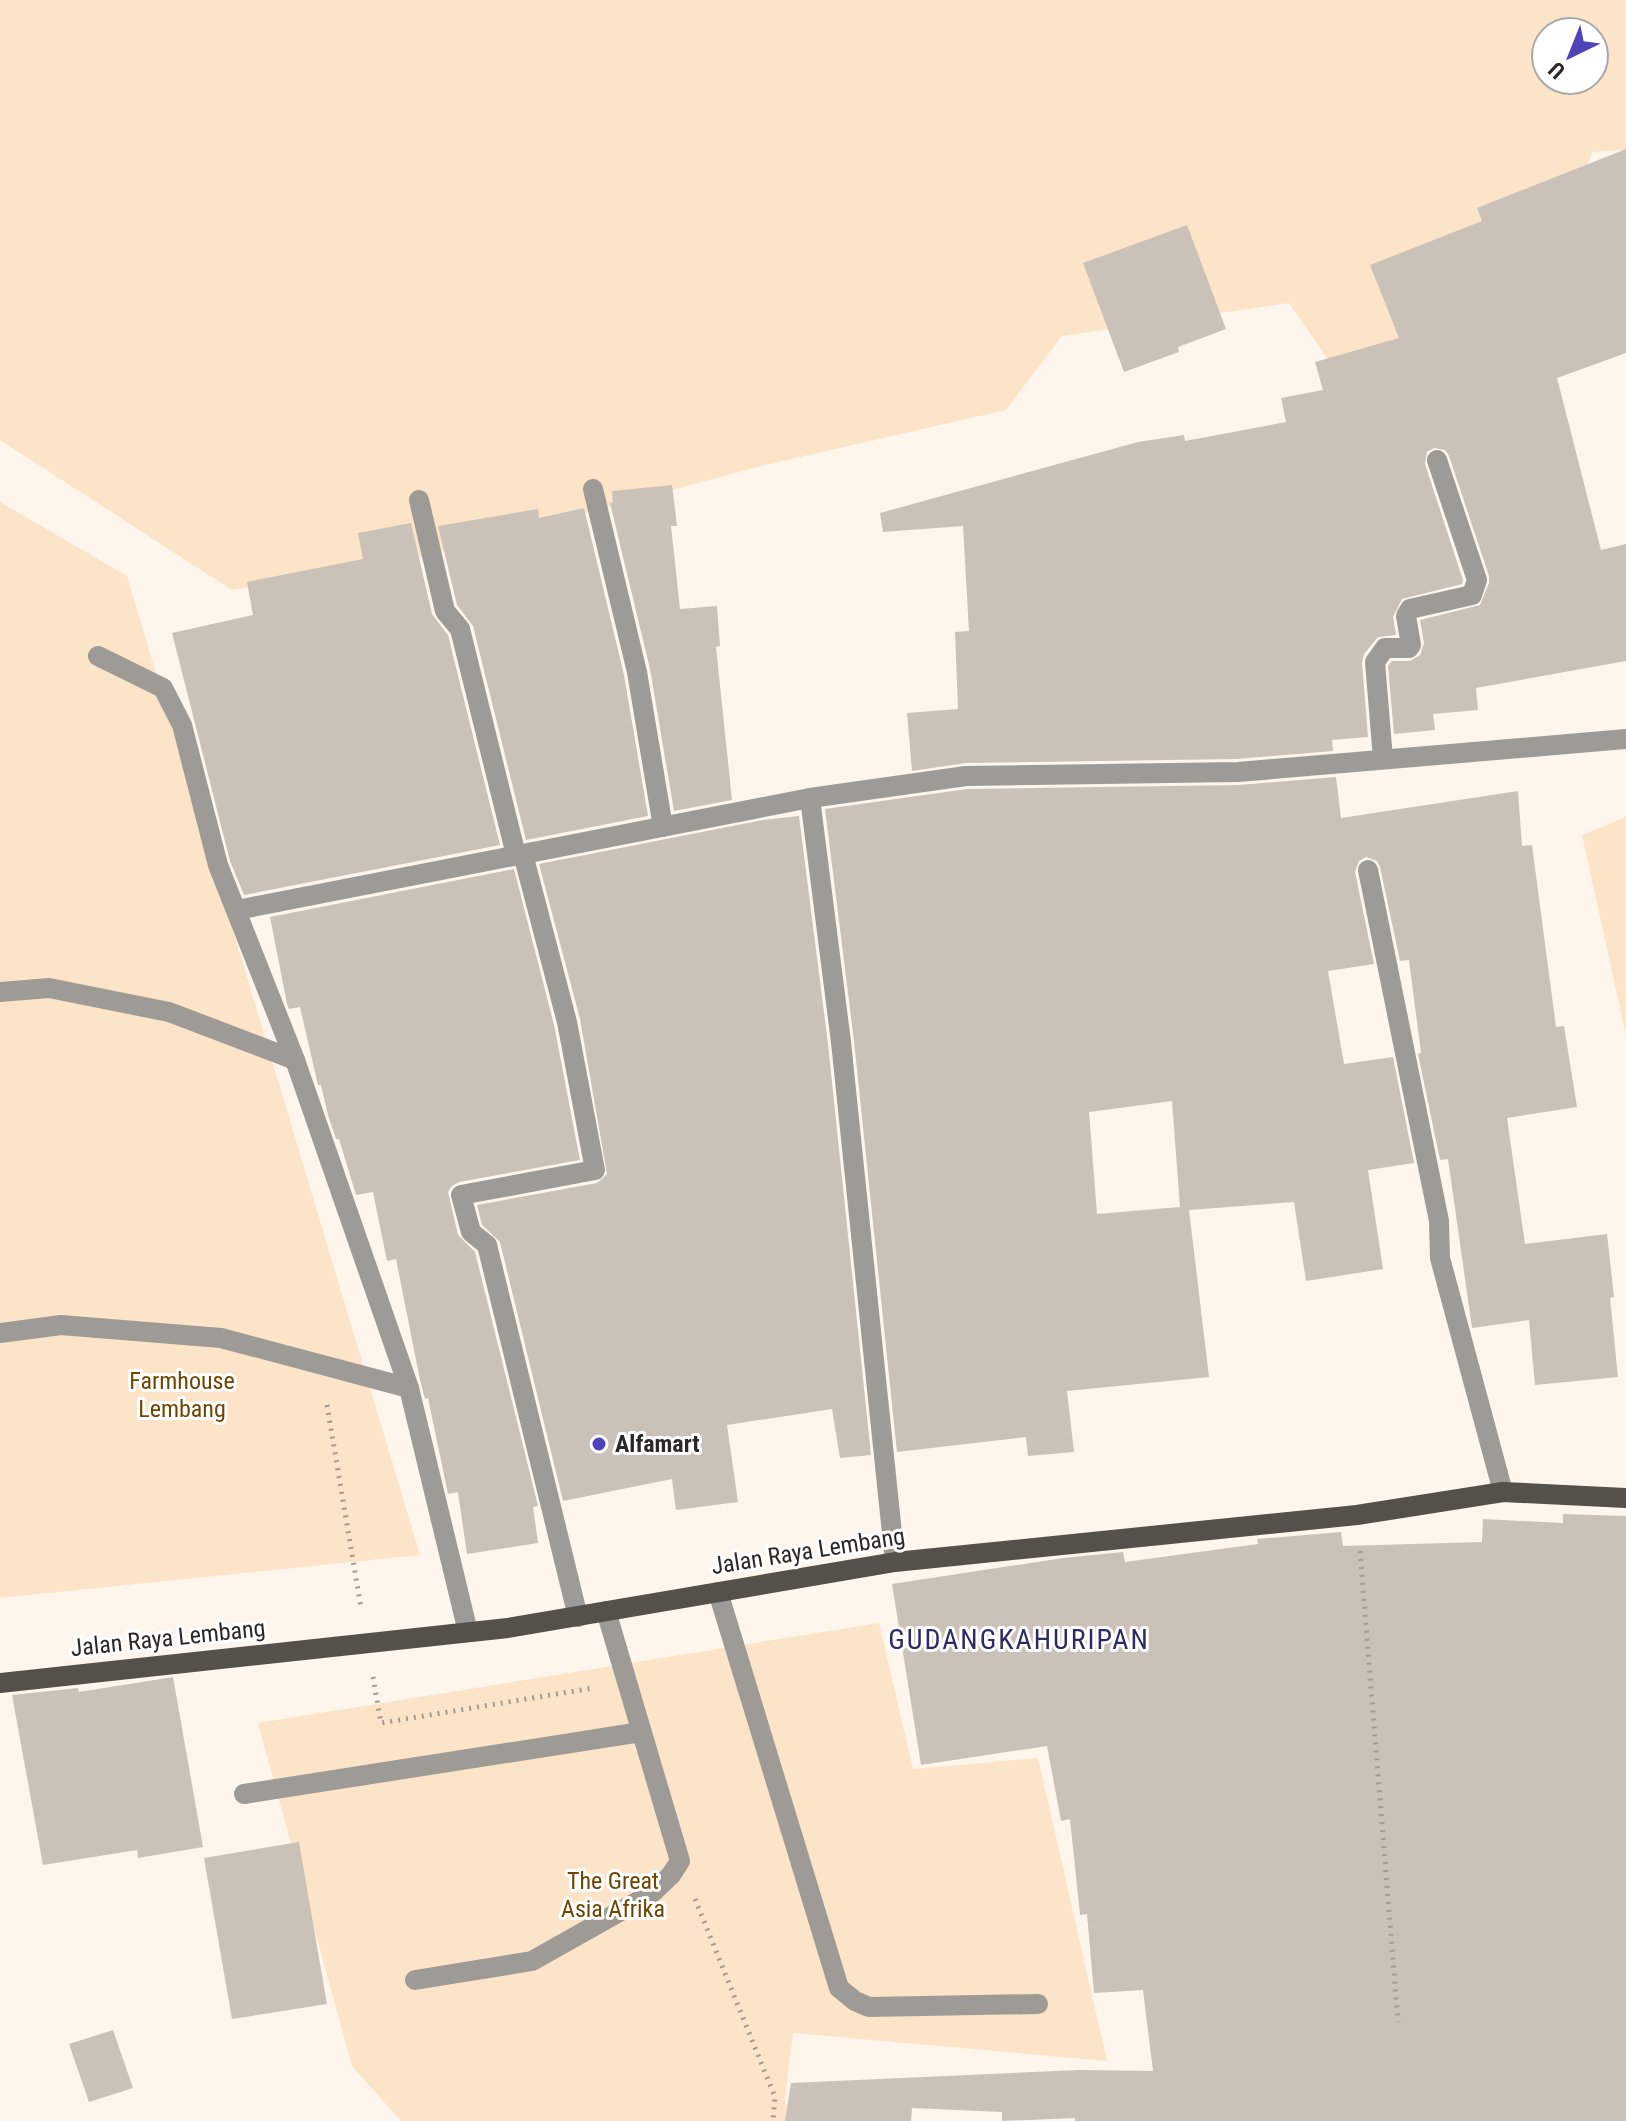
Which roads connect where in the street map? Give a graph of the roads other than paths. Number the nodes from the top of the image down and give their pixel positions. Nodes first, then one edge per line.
1 (1437, 460) dead end
2 (593, 489) dead end
3 (419, 500) dead end
4 (98, 656) dead end
5 (1626, 739) edge
6 (1383, 759) junction
7 (810, 798) junction
8 (663, 827) junction
9 (520, 855) junction
10 (1368, 870) dead end
11 (237, 910) junction
12 (0, 992) edge
13 (295, 1060) junction
14 (0, 1333) edge
15 (409, 1388) junction
16 (1503, 1492) junction
17 (1626, 1498) edge
18 (895, 1562) junction
19 (718, 1592) junction
20 (606, 1611) junction
21 (578, 1617) junction
22 (468, 1632) junction
23 (0, 1683) edge
24 (641, 1732) junction
25 (244, 1794) dead end
26 (415, 1980) dead end
27 (1038, 2004) dead end

1 - 6 street
2 - 8 street
3 - 9 street
4 - 11 street
5 - 6 street
6 - 7 street
7 - 8 street
7 - 18 street
8 - 9 street
9 - 11 street
9 - 21 street
10 - 16 street
11 - 13 street
12 - 13 street
13 - 15 street
14 - 15 street
15 - 22 street
16 - 17 main road, Jalan Raya Lembang
16 - 18 main road, Jalan Raya Lembang
18 - 19 main road, Jalan Raya Lembang
19 - 20 main road, Jalan Raya Lembang
19 - 27 street
20 - 21 main road, Jalan Raya Lembang
20 - 24 street
21 - 22 main road, Jalan Raya Lembang
22 - 23 main road, Jalan Raya Lembang
24 - 25 street
24 - 26 street

